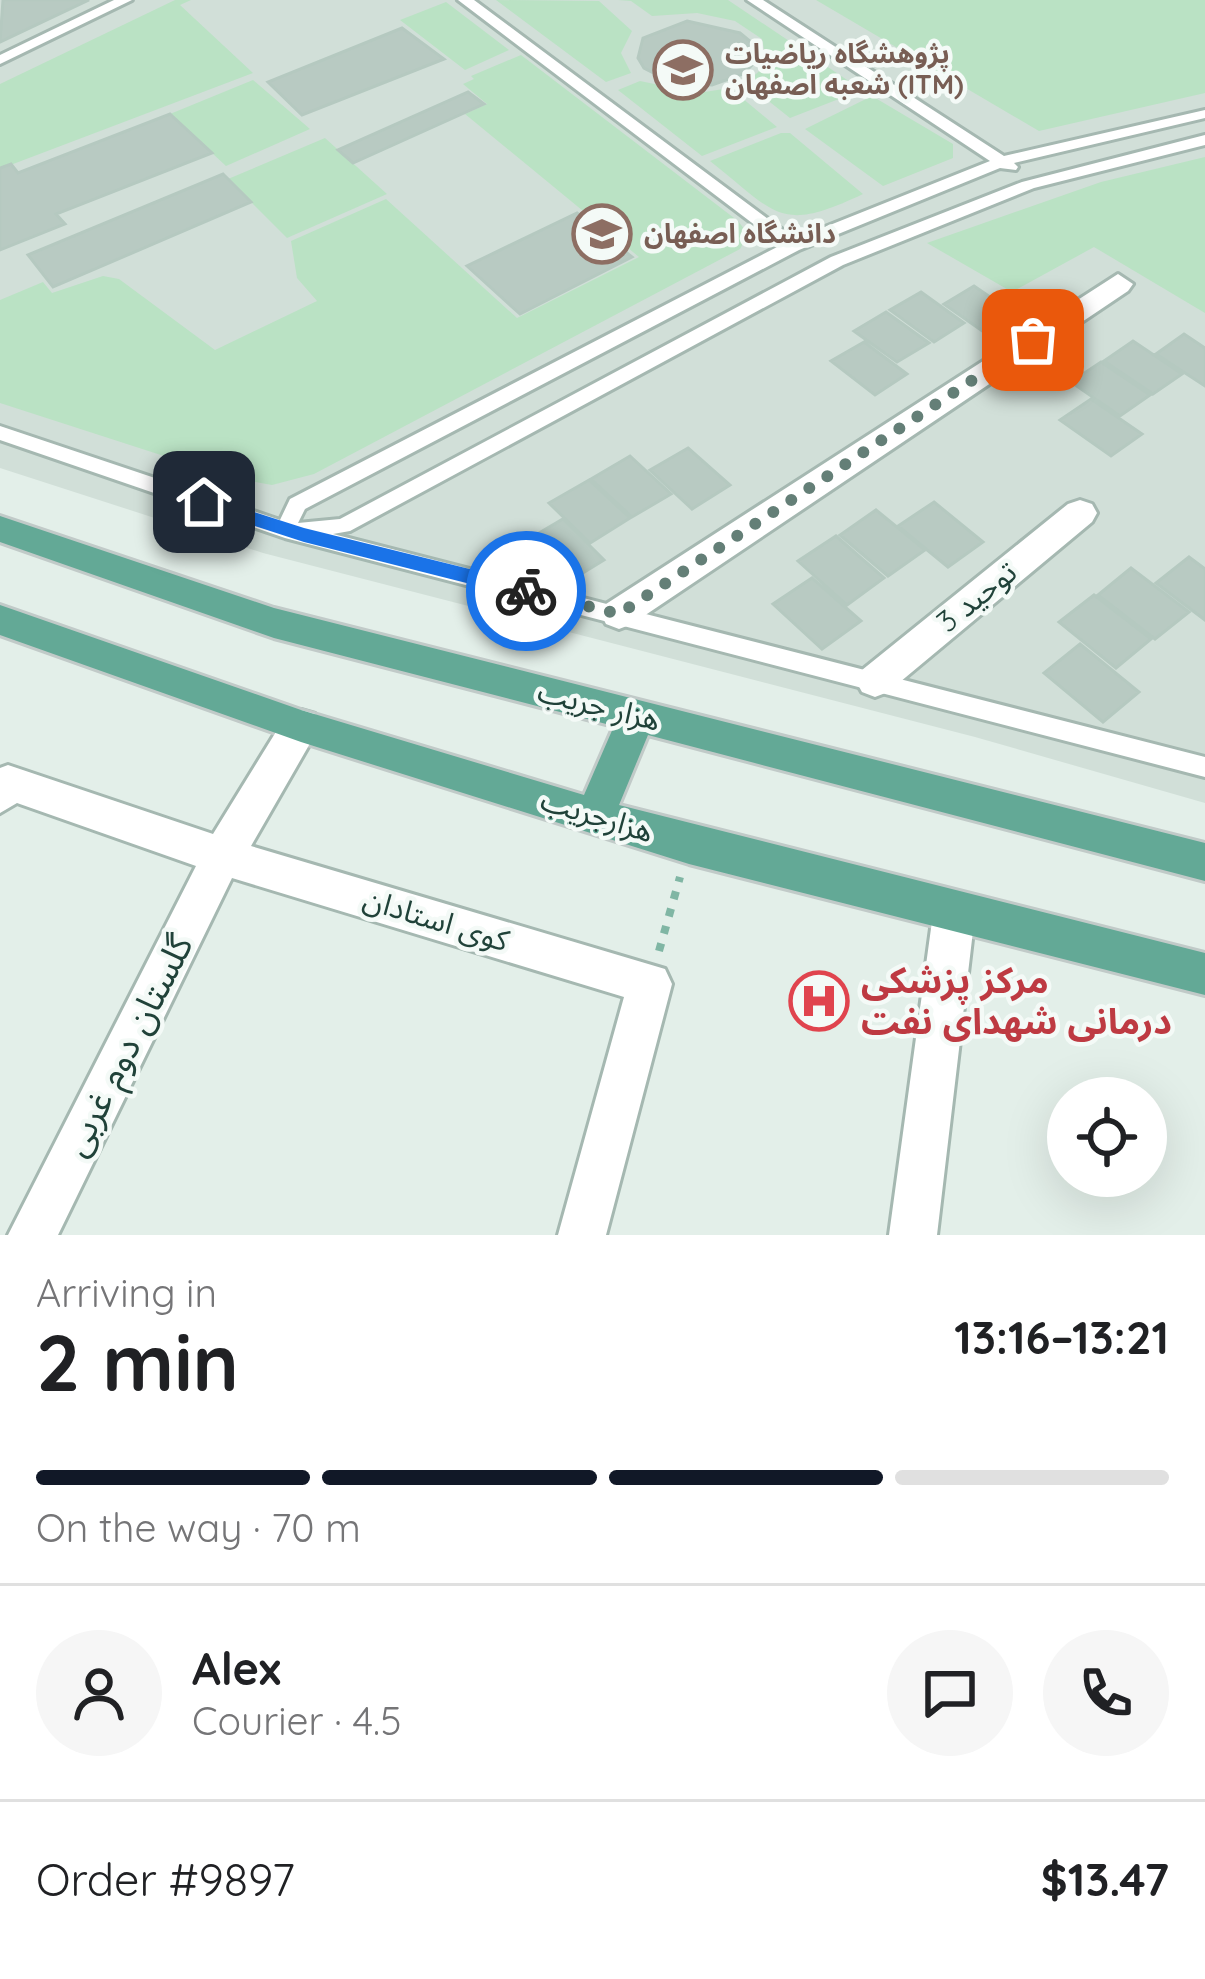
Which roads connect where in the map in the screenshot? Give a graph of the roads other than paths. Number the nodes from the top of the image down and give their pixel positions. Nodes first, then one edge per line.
1 (125, 0) edge
2 (465, 0) edge
3 (754, 0) edge
4 (0, 60) edge
5 (1205, 114) edge
6 (1205, 140) edge
7 (1003, 160) junction
8 (1028, 185) junction
9 (793, 246) junction
10 (1118, 284) dead end
11 (0, 434) edge
12 (1080, 513) dead end
13 (0, 529) edge
14 (285, 530) junction
15 (619, 614) junction
16 (0, 620) edge
17 (875, 681) junction
18 (637, 716) junction
19 (302, 726) junction
20 (1205, 767) edge
21 (4, 789) edge
22 (596, 814) junction
23 (222, 856) junction
24 (1205, 862) edge
25 (954, 914) junction
26 (1205, 974) edge
27 (32, 1235) edge
28 (582, 1235) edge
29 (913, 1235) edge

1 - 4 lane
2 - 9 lane
3 - 7 lane
5 - 7 lane
6 - 8 lane
7 - 8 lane
7 - 9 lane
8 - 14 lane
9 - 14 lane
10 - 15 street
11 - 14 lane
12 - 17 street, توحید 3
13 - 18 main road, هزار جریب
14 - 15 lane
15 - 17 lane
16 - 19 main road, هزارجریب
17 - 20 lane
18 - 22 main road
18 - 24 main road, هزار جریب
19 - 22 main road, هزارجریب
19 - 23 street
21 - 23 street, کوی استادان
22 - 25 main road, هزارجریب
23 - 27 street, گلستان دوم غربی
23 - 28 street, کوی استادان
25 - 26 main road, هزارجریب
25 - 29 street

